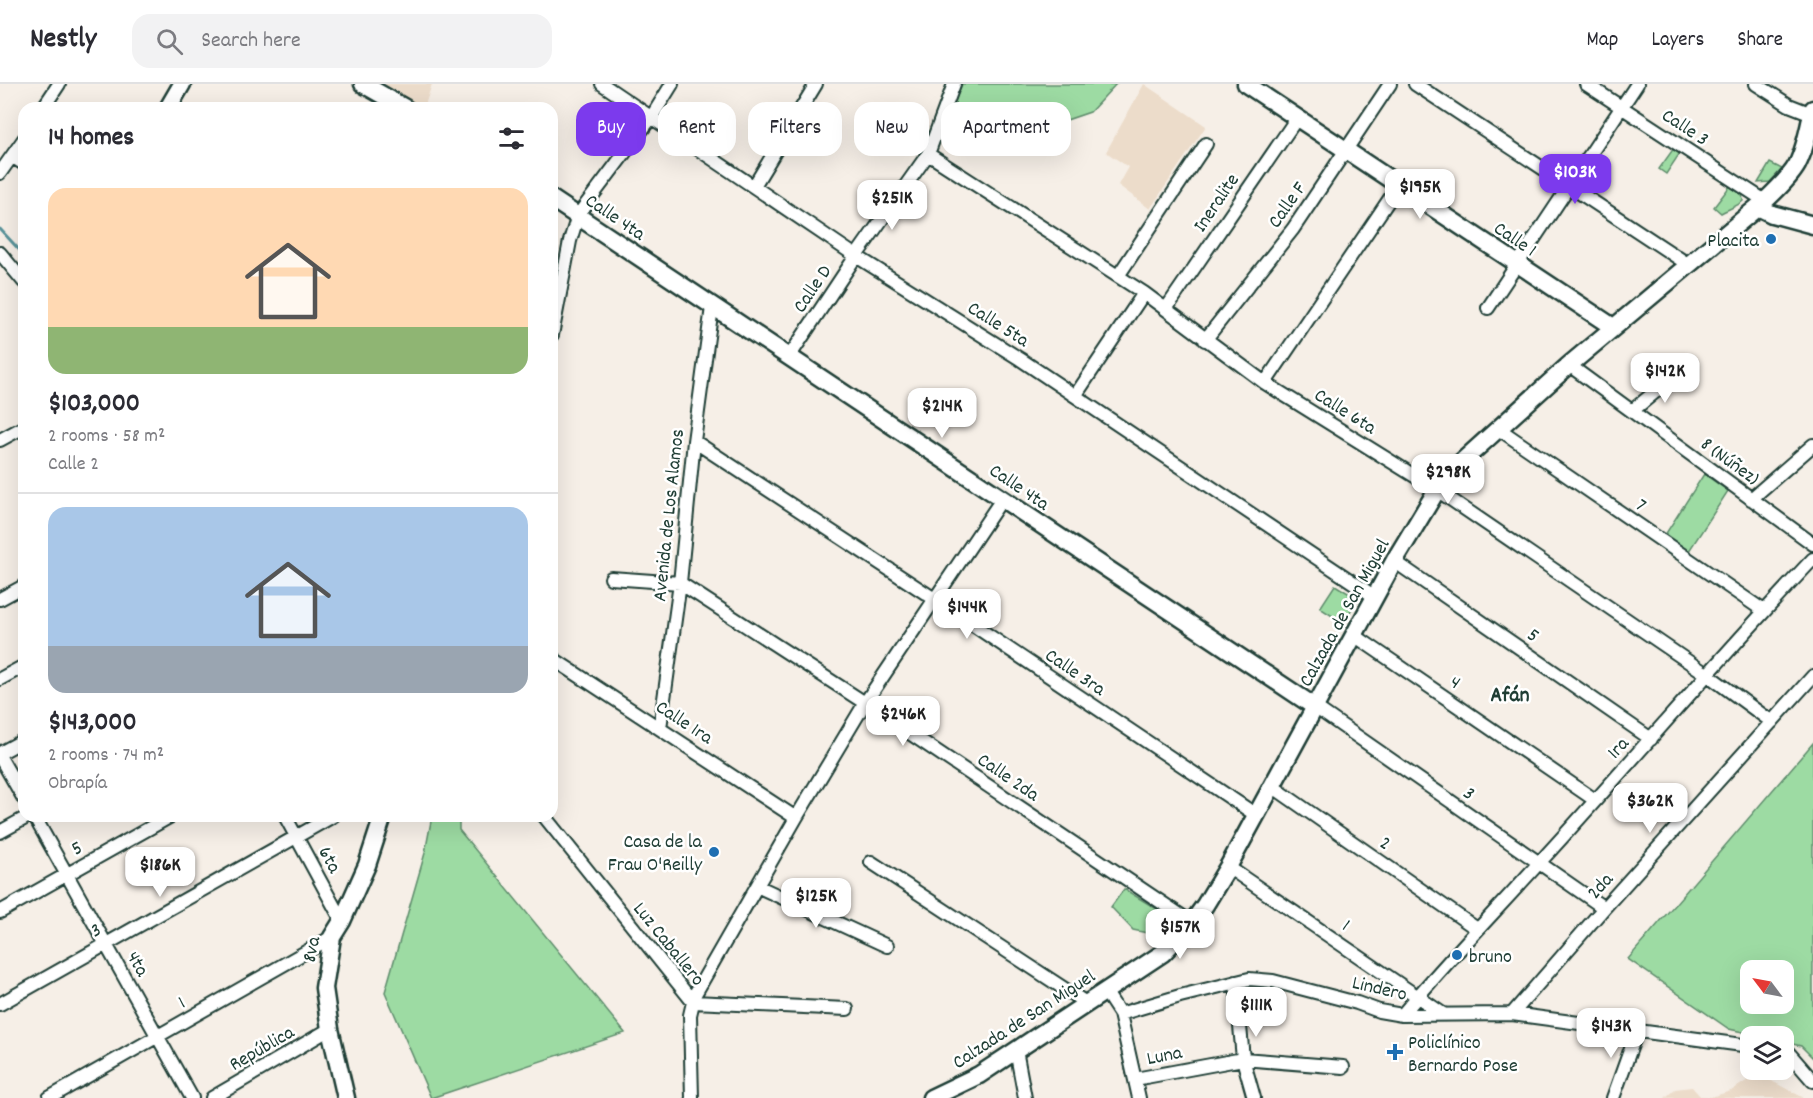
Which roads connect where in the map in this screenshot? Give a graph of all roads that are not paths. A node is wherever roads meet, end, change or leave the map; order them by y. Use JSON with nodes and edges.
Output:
{"nodes":[{"id":1,"x":59,"y":84,"type":"edge"},
{"id":2,"x":182,"y":84,"type":"edge"},
{"id":3,"x":363,"y":84,"type":"edge"},
{"id":4,"x":602,"y":84,"type":"edge"},
{"id":5,"x":672,"y":84,"type":"edge"},
{"id":6,"x":816,"y":84,"type":"edge"},
{"id":7,"x":954,"y":84,"type":"edge"},
{"id":8,"x":1246,"y":84,"type":"edge"},
{"id":9,"x":1390,"y":84,"type":"edge"},
{"id":10,"x":1415,"y":84,"type":"edge"},
{"id":11,"x":1586,"y":84,"type":"edge"},
{"id":12,"x":1637,"y":84,"type":"edge"},
{"id":13,"x":1756,"y":84,"type":"edge"},
{"id":14,"x":48,"y":102,"type":"edge"},
{"id":15,"x":172,"y":102,"type":"edge"},
{"id":16,"x":394,"y":102,"type":"edge"},
{"id":17,"x":1622,"y":107,"type":"junction"},
{"id":18,"x":1812,"y":111,"type":"edge"},
{"id":19,"x":651,"y":118,"type":"junction"},
{"id":20,"x":1297,"y":118,"type":"junction"},
{"id":21,"x":1206,"y":144,"type":"dead end"},
{"id":22,"x":929,"y":151,"type":"edge"},
{"id":23,"x":1346,"y":151,"type":"junction"},
{"id":24,"x":929,"y":155,"type":"edge"},
{"id":25,"x":927,"y":156,"type":"edge"},
{"id":26,"x":18,"y":161,"type":"edge"},
{"id":27,"x":0,"y":173,"type":"edge"},
{"id":28,"x":1398,"y":185,"type":"junction"},
{"id":29,"x":1570,"y":185,"type":"junction"},
{"id":30,"x":754,"y":186,"type":"junction"},
{"id":31,"x":558,"y":203,"type":"edge"},
{"id":32,"x":1761,"y":204,"type":"junction"},
{"id":33,"x":578,"y":215,"type":"junction"},
{"id":34,"x":1813,"y":225,"type":"edge"},
{"id":35,"x":0,"y":253,"type":"edge"},
{"id":36,"x":856,"y":256,"type":"junction"},
{"id":37,"x":1518,"y":264,"type":"junction"},
{"id":38,"x":1689,"y":265,"type":"junction"},
{"id":39,"x":18,"y":275,"type":"edge"},
{"id":40,"x":1118,"y":276,"type":"junction"},
{"id":41,"x":1144,"y":293,"type":"junction"},
{"id":42,"x":558,"y":304,"type":"edge"},
{"id":43,"x":712,"y":307,"type":"junction"},
{"id":44,"x":1488,"y":308,"type":"dead end"},
{"id":45,"x":1166,"y":309,"type":"junction"},
{"id":46,"x":1613,"y":327,"type":"junction"},
{"id":47,"x":1205,"y":339,"type":"junction"},
{"id":48,"x":789,"y":357,"type":"junction"},
{"id":49,"x":1569,"y":365,"type":"junction"},
{"id":50,"x":1678,"y":373,"type":"dead end"},
{"id":51,"x":1265,"y":383,"type":"junction"},
{"id":52,"x":1075,"y":396,"type":"junction"},
{"id":53,"x":1632,"y":411,"type":"junction"},
{"id":54,"x":1499,"y":429,"type":"junction"},
{"id":55,"x":18,"y":430,"type":"edge"},
{"id":56,"x":0,"y":440,"type":"edge"},
{"id":57,"x":694,"y":441,"type":"junction"},
{"id":58,"x":1813,"y":445,"type":"edge"},
{"id":59,"x":1437,"y":490,"type":"junction"},
{"id":60,"x":1002,"y":499,"type":"junction"},
{"id":61,"x":1751,"y":499,"type":"junction"},
{"id":62,"x":1813,"y":544,"type":"edge"},
{"id":63,"x":1813,"y":559,"type":"edge"},
{"id":64,"x":1394,"y":561,"type":"junction"},
{"id":65,"x":610,"y":578,"type":"dead end"},
{"id":66,"x":680,"y":583,"type":"junction"},
{"id":67,"x":18,"y":589,"type":"edge"},
{"id":68,"x":1375,"y":597,"type":"junction"},
{"id":69,"x":0,"y":599,"type":"edge"},
{"id":70,"x":936,"y":600,"type":"junction"},
{"id":71,"x":1764,"y":611,"type":"junction"},
{"id":72,"x":1354,"y":635,"type":"junction"},
{"id":73,"x":558,"y":662,"type":"edge"},
{"id":74,"x":18,"y":669,"type":"edge"},
{"id":75,"x":1708,"y":675,"type":"junction"},
{"id":76,"x":1813,"y":676,"type":"edge"},
{"id":77,"x":0,"y":679,"type":"edge"},
{"id":78,"x":866,"y":703,"type":"junction"},
{"id":79,"x":1315,"y":707,"type":"junction"},
{"id":80,"x":1772,"y":722,"type":"junction"},
{"id":81,"x":660,"y":728,"type":"junction"},
{"id":82,"x":1651,"y":739,"type":"junction"},
{"id":83,"x":18,"y":744,"type":"edge"},
{"id":84,"x":0,"y":755,"type":"edge"},
{"id":85,"x":1272,"y":786,"type":"junction"},
{"id":86,"x":18,"y":788,"type":"edge"},
{"id":87,"x":1595,"y":800,"type":"junction"},
{"id":88,"x":1256,"y":815,"type":"junction"},
{"id":89,"x":796,"y":818,"type":"junction"},
{"id":90,"x":19,"y":822,"type":"edge"},
{"id":91,"x":34,"y":822,"type":"edge"},
{"id":92,"x":160,"y":822,"type":"edge"},
{"id":93,"x":288,"y":822,"type":"edge"},
{"id":94,"x":323,"y":822,"type":"edge"},
{"id":95,"x":381,"y":822,"type":"edge"},
{"id":96,"x":549,"y":822,"type":"edge"},
{"id":97,"x":0,"y":832,"type":"edge"},
{"id":98,"x":297,"y":837,"type":"junction"},
{"id":99,"x":871,"y":862,"type":"dead end"},
{"id":100,"x":1539,"y":863,"type":"junction"},
{"id":101,"x":1228,"y":867,"type":"junction"},
{"id":102,"x":66,"y":876,"type":"junction"},
{"id":103,"x":757,"y":886,"type":"junction"},
{"id":104,"x":1604,"y":908,"type":"junction"},
{"id":105,"x":0,"y":912,"type":"edge"},
{"id":106,"x":342,"y":921,"type":"junction"},
{"id":107,"x":1192,"y":923,"type":"junction"},
{"id":108,"x":1477,"y":929,"type":"junction"},
{"id":109,"x":332,"y":937,"type":"junction"},
{"id":110,"x":106,"y":945,"type":"junction"},
{"id":111,"x":887,"y":946,"type":"dead end"},
{"id":112,"x":1236,"y":981,"type":"junction"},
{"id":113,"x":1105,"y":991,"type":"junction"},
{"id":114,"x":1418,"y":996,"type":"junction"},
{"id":115,"x":693,"y":1002,"type":"junction"},
{"id":116,"x":1086,"y":1003,"type":"junction"},
{"id":117,"x":0,"y":1004,"type":"edge"},
{"id":118,"x":847,"y":1009,"type":"dead end"},
{"id":119,"x":1120,"y":1014,"type":"junction"},
{"id":120,"x":1443,"y":1014,"type":"junction"},
{"id":121,"x":1512,"y":1014,"type":"junction"},
{"id":122,"x":1402,"y":1015,"type":"junction"},
{"id":123,"x":330,"y":1029,"type":"junction"},
{"id":124,"x":1637,"y":1031,"type":"junction"},
{"id":125,"x":158,"y":1037,"type":"junction"},
{"id":126,"x":1740,"y":1045,"type":"edge"},
{"id":127,"x":1016,"y":1050,"type":"junction"},
{"id":128,"x":1243,"y":1059,"type":"junction"},
{"id":129,"x":1794,"y":1059,"type":"edge"},
{"id":130,"x":1343,"y":1067,"type":"dead end"},
{"id":131,"x":1135,"y":1079,"type":"junction"},
{"id":132,"x":1813,"y":1081,"type":"edge"},
{"id":133,"x":49,"y":1098,"type":"edge"},
{"id":134,"x":192,"y":1098,"type":"edge"},
{"id":135,"x":213,"y":1098,"type":"edge"},
{"id":136,"x":346,"y":1098,"type":"edge"},
{"id":137,"x":692,"y":1098,"type":"edge"},
{"id":138,"x":931,"y":1098,"type":"edge"},
{"id":139,"x":1025,"y":1098,"type":"edge"},
{"id":140,"x":1139,"y":1098,"type":"edge"},
{"id":141,"x":1254,"y":1098,"type":"edge"},
{"id":142,"x":1613,"y":1098,"type":"edge"}],
"edges":[{"from":1,"to":14,"type":"street"},
{"from":2,"to":15,"type":"main road"},
{"from":3,"to":16,"type":"main road"},
{"from":4,"to":19,"type":"street","name":"Calle 5ta"},
{"from":5,"to":19,"type":"street"},
{"from":6,"to":30,"type":"street"},
{"from":7,"to":22,"type":"street","name":"Calle D"},
{"from":8,"to":20,"type":"main road","name":"Calle 1"},
{"from":9,"to":23,"type":"street","name":"Calle F"},
{"from":10,"to":29,"type":"street"},
{"from":11,"to":17,"type":"street","name":"Calle 3"},
{"from":12,"to":17,"type":"street"},
{"from":13,"to":18,"type":"street"},
{"from":17,"to":29,"type":"street"},
{"from":17,"to":32,"type":"street","name":"Calle 3"},
{"from":18,"to":32,"type":"main road","name":"Calzada de San Miguel"},
{"from":19,"to":30,"type":"street","name":"Calle 5ta"},
{"from":19,"to":33,"type":"street"},
{"from":20,"to":23,"type":"main road","name":"Calle 1"},
{"from":20,"to":45,"type":"street","name":"Ineralite"},
{"from":21,"to":40,"type":"street"},
{"from":23,"to":28,"type":"main road","name":"Calle 1"},
{"from":23,"to":47,"type":"street","name":"Calle F"},
{"from":24,"to":40,"type":"street","name":"Calle 6ta"},
{"from":25,"to":36,"type":"street","name":"Calle D"},
{"from":26,"to":27,"type":"street"},
{"from":28,"to":37,"type":"main road","name":"Calle 1"},
{"from":28,"to":51,"type":"street"},
{"from":29,"to":37,"type":"street"},
{"from":29,"to":38,"type":"street"},
{"from":30,"to":36,"type":"street","name":"Calle 5ta"},
{"from":31,"to":33,"type":"main road","name":"Calle 4ta"},
{"from":32,"to":34,"type":"main road"},
{"from":32,"to":38,"type":"main road","name":"Calzada de San Miguel"},
{"from":33,"to":42,"type":"street"},
{"from":33,"to":43,"type":"main road","name":"Calle 4ta"},
{"from":35,"to":39,"type":"street"},
{"from":36,"to":48,"type":"street","name":"Calle D"},
{"from":36,"to":52,"type":"street","name":"Calle 5ta"},
{"from":37,"to":44,"type":"street"},
{"from":37,"to":46,"type":"main road","name":"Calle 1"},
{"from":38,"to":46,"type":"main road","name":"Calzada de San Miguel"},
{"from":40,"to":41,"type":"street","name":"Calle 6ta"},
{"from":41,"to":45,"type":"street","name":"Calle 6ta"},
{"from":41,"to":52,"type":"street"},
{"from":43,"to":48,"type":"main road","name":"Calle 4ta"},
{"from":43,"to":57,"type":"street","name":"Avenida de Los Alamos"},
{"from":45,"to":47,"type":"street","name":"Calle 6ta"},
{"from":46,"to":49,"type":"main road","name":"Calzada de San Miguel"},
{"from":47,"to":51,"type":"street","name":"Calle 6ta"},
{"from":48,"to":60,"type":"main road","name":"Calle 4ta"},
{"from":49,"to":53,"type":"street","name":"8 (Núñez)"},
{"from":49,"to":54,"type":"main road","name":"Calzada de San Miguel"},
{"from":50,"to":53,"type":"street"},
{"from":51,"to":59,"type":"street","name":"Calle 6ta"},
{"from":52,"to":68,"type":"street","name":"Calle 5ta"},
{"from":53,"to":61,"type":"street","name":"8 (Núñez)"},
{"from":54,"to":59,"type":"main road","name":"Calzada de San Miguel"},
{"from":54,"to":71,"type":"street","name":"7"},
{"from":55,"to":56,"type":"street"},
{"from":57,"to":66,"type":"street","name":"Avenida de Los Alamos"},
{"from":57,"to":70,"type":"street","name":"Calle 3ra"},
{"from":58,"to":61,"type":"street"},
{"from":59,"to":64,"type":"main road","name":"Calzada de San Miguel"},
{"from":59,"to":75,"type":"street","name":"Calle 6ta"},
{"from":60,"to":70,"type":"street"},
{"from":60,"to":79,"type":"main road","name":"Calle 4ta"},
{"from":61,"to":62,"type":"street","name":"8 (Núñez)"},
{"from":63,"to":71,"type":"street","name":"1ra"},
{"from":64,"to":68,"type":"main road","name":"Calzada de San Miguel"},
{"from":64,"to":82,"type":"street","name":"5"},
{"from":65,"to":66,"type":"street","name":"Calle 2da"},
{"from":66,"to":78,"type":"street","name":"Calle 2da"},
{"from":66,"to":81,"type":"street","name":"Avenida de Los Alamos"},
{"from":67,"to":69,"type":"street"},
{"from":68,"to":72,"type":"main road","name":"Calzada de San Miguel"},
{"from":70,"to":78,"type":"street"},
{"from":70,"to":88,"type":"street","name":"Calle 3ra"},
{"from":71,"to":75,"type":"street","name":"1ra"},
{"from":72,"to":79,"type":"main road","name":"Calzada de San Miguel"},
{"from":72,"to":87,"type":"street","name":"4"},
{"from":73,"to":81,"type":"street","name":"Calle 1ra"},
{"from":74,"to":77,"type":"street"},
{"from":75,"to":80,"type":"street","name":"Calle 6ta"},
{"from":75,"to":82,"type":"street","name":"1ra"},
{"from":76,"to":80,"type":"street","name":"2da"},
{"from":78,"to":89,"type":"street"},
{"from":78,"to":107,"type":"street","name":"Calle 2da"},
{"from":79,"to":85,"type":"main road","name":"Calzada de San Miguel"},
{"from":79,"to":100,"type":"street","name":"3"},
{"from":80,"to":104,"type":"street","name":"2da"},
{"from":81,"to":89,"type":"street","name":"Calle 1ra"},
{"from":82,"to":87,"type":"street","name":"1ra"},
{"from":83,"to":84,"type":"street"},
{"from":84,"to":86,"type":"street"},
{"from":85,"to":88,"type":"main road","name":"Calzada de San Miguel"},
{"from":85,"to":108,"type":"street","name":"2"},
{"from":87,"to":100,"type":"street","name":"1ra"},
{"from":88,"to":101,"type":"main road","name":"Calzada de San Miguel"},
{"from":89,"to":103,"type":"street"},
{"from":90,"to":97,"type":"street"},
{"from":91,"to":102,"type":"street","name":"4ta"},
{"from":92,"to":102,"type":"street","name":"5"},
{"from":93,"to":98,"type":"street","name":"6ta"},
{"from":94,"to":98,"type":"street","name":"3"},
{"from":95,"to":106,"type":"main road","name":"8va"},
{"from":96,"to":115,"type":"street","name":"Luz Caballero"},
{"from":98,"to":106,"type":"street","name":"6ta"},
{"from":98,"to":110,"type":"street","name":"3"},
{"from":99,"to":116,"type":"street"},
{"from":100,"to":104,"type":"street","name":"3"},
{"from":100,"to":108,"type":"street","name":"1ra"},
{"from":101,"to":107,"type":"main road","name":"Calzada de San Miguel"},
{"from":101,"to":114,"type":"street","name":"1"},
{"from":102,"to":105,"type":"street","name":"5"},
{"from":102,"to":110,"type":"street","name":"4ta"},
{"from":103,"to":111,"type":"street"},
{"from":103,"to":115,"type":"street"},
{"from":104,"to":121,"type":"street","name":"2da"},
{"from":106,"to":109,"type":"main road","name":"8va"},
{"from":107,"to":113,"type":"main road","name":"Calzada de San Miguel"},
{"from":108,"to":114,"type":"street","name":"1ra"},
{"from":109,"to":123,"type":"main road","name":"8va"},
{"from":109,"to":125,"type":"street","name":"1"},
{"from":110,"to":117,"type":"street","name":"3"},
{"from":110,"to":125,"type":"street","name":"4ta"},
{"from":112,"to":119,"type":"street","name":"Lindero"},
{"from":112,"to":122,"type":"street","name":"Lindero"},
{"from":112,"to":128,"type":"street"},
{"from":113,"to":116,"type":"main road","name":"Calzada de San Miguel"},
{"from":113,"to":119,"type":"street"},
{"from":114,"to":120,"type":"street","name":"1"},
{"from":114,"to":122,"type":"street","name":"1ra"},
{"from":115,"to":118,"type":"street","name":"Luz Caballero"},
{"from":115,"to":137,"type":"street"},
{"from":116,"to":127,"type":"main road","name":"Calzada de San Miguel"},
{"from":119,"to":131,"type":"street"},
{"from":120,"to":121,"type":"street","name":"Lindero"},
{"from":120,"to":122,"type":"street","name":"Lindero"},
{"from":121,"to":124,"type":"street","name":"Lindero"},
{"from":123,"to":135,"type":"street","name":"República"},
{"from":123,"to":136,"type":"main road","name":"8va"},
{"from":124,"to":126,"type":"street","name":"Lindero"},
{"from":124,"to":142,"type":"street"},
{"from":125,"to":133,"type":"street","name":"1"},
{"from":125,"to":134,"type":"street","name":"4ta"},
{"from":127,"to":138,"type":"main road","name":"Calzada de San Miguel"},
{"from":127,"to":139,"type":"street"},
{"from":128,"to":130,"type":"street","name":"Luna"},
{"from":128,"to":131,"type":"street","name":"Luna"},
{"from":128,"to":141,"type":"street"},
{"from":129,"to":132,"type":"street"},
{"from":131,"to":140,"type":"street"}]}
